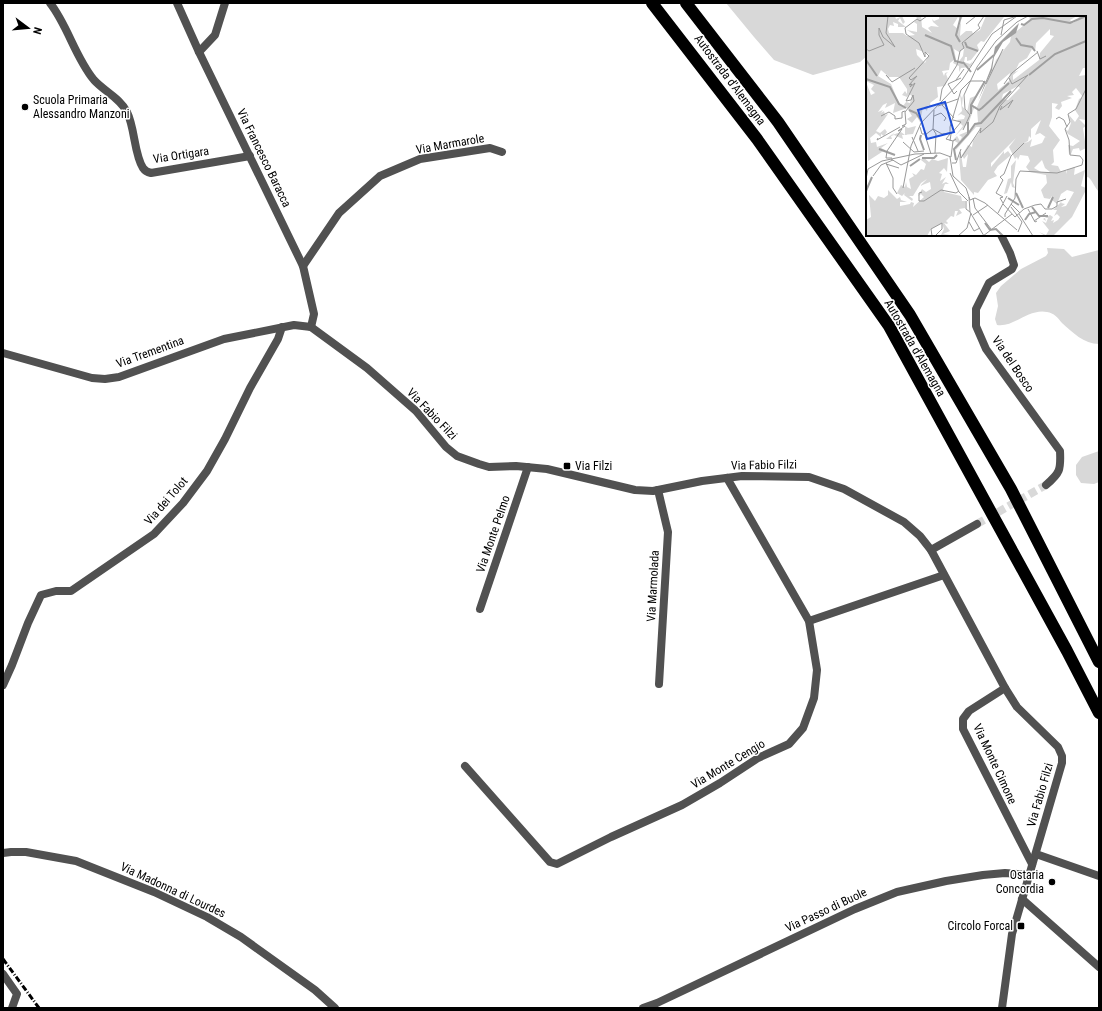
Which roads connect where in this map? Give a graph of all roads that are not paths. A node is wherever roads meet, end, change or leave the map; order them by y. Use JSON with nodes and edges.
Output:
{"nodes":[{"id":1,"x":50,"y":3,"type":"edge"},
{"id":2,"x":177,"y":3,"type":"edge"},
{"id":3,"x":225,"y":3,"type":"edge"},
{"id":4,"x":652,"y":3,"type":"edge"},
{"id":5,"x":686,"y":3,"type":"edge"},
{"id":6,"x":199,"y":52,"type":"junction"},
{"id":7,"x":502,"y":152,"type":"dead end"},
{"id":8,"x":250,"y":156,"type":"junction"},
{"id":9,"x":1002,"y":236,"type":"edge"},
{"id":10,"x":303,"y":266,"type":"junction"},
{"id":11,"x":282,"y":327,"type":"junction"},
{"id":12,"x":311,"y":327,"type":"junction"},
{"id":13,"x":3,"y":353,"type":"edge"},
{"id":14,"x":528,"y":468,"type":"junction"},
{"id":15,"x":726,"y":478,"type":"junction"},
{"id":16,"x":1046,"y":485,"type":"tunnel mouth"},
{"id":17,"x":658,"y":490,"type":"junction"},
{"id":18,"x":977,"y":524,"type":"tunnel mouth"},
{"id":19,"x":931,"y":550,"type":"junction"},
{"id":20,"x":944,"y":575,"type":"junction"},
{"id":21,"x":480,"y":609,"type":"dead end"},
{"id":22,"x":809,"y":621,"type":"junction"},
{"id":23,"x":1099,"y":662,"type":"edge"},
{"id":24,"x":3,"y":684,"type":"edge"},
{"id":25,"x":659,"y":684,"type":"dead end"},
{"id":26,"x":1005,"y":688,"type":"junction"},
{"id":27,"x":1099,"y":713,"type":"edge"},
{"id":28,"x":465,"y":766,"type":"dead end"},
{"id":29,"x":3,"y":853,"type":"edge"},
{"id":30,"x":1036,"y":854,"type":"junction"},
{"id":31,"x":1032,"y":864,"type":"junction"},
{"id":32,"x":1029,"y":875,"type":"junction"},
{"id":33,"x":1099,"y":876,"type":"edge"},
{"id":34,"x":1022,"y":899,"type":"junction"},
{"id":35,"x":1099,"y":967,"type":"edge"},
{"id":36,"x":3,"y":974,"type":"edge"},
{"id":37,"x":12,"y":1008,"type":"edge"},
{"id":38,"x":335,"y":1008,"type":"edge"},
{"id":39,"x":643,"y":1008,"type":"edge"},
{"id":40,"x":1002,"y":1008,"type":"edge"}],
"edges":[{"from":1,"to":8,"type":"street","name":"Via Ortigara"},
{"from":2,"to":6,"type":"street","name":"Via Francesco Baracca"},
{"from":3,"to":6,"type":"street"},
{"from":4,"to":27,"type":"highway","name":"Autostrada d'Alemagna"},
{"from":5,"to":23,"type":"highway","name":"Autostrada d'Alemagna"},
{"from":6,"to":8,"type":"street","name":"Via Francesco Baracca"},
{"from":7,"to":10,"type":"street","name":"Via Marmarole"},
{"from":8,"to":10,"type":"street","name":"Via Francesco Baracca"},
{"from":9,"to":16,"type":"street","name":"Via del Bosco"},
{"from":10,"to":12,"type":"street","name":"Via Francesco Baracca"},
{"from":11,"to":12,"type":"street"},
{"from":11,"to":13,"type":"street","name":"Via Trementina"},
{"from":11,"to":24,"type":"street","name":"Via dei Tolot"},
{"from":12,"to":14,"type":"street","name":"Via Fabio Filzi"},
{"from":14,"to":17,"type":"street","name":"Via Fabio Filzi"},
{"from":14,"to":21,"type":"street","name":"Via Monte Pelmo"},
{"from":15,"to":17,"type":"street","name":"Via Fabio Filzi"},
{"from":15,"to":19,"type":"street","name":"Via Fabio Filzi"},
{"from":15,"to":22,"type":"street","name":"Via Monte Cengio"},
{"from":17,"to":25,"type":"street","name":"Via Marmolada"},
{"from":18,"to":19,"type":"street"},
{"from":19,"to":20,"type":"street","name":"Via Fabio Filzi"},
{"from":20,"to":22,"type":"street"},
{"from":20,"to":26,"type":"street","name":"Via Fabio Filzi"},
{"from":22,"to":28,"type":"street","name":"Via Monte Cengio"},
{"from":26,"to":30,"type":"street","name":"Via Fabio Filzi"},
{"from":26,"to":31,"type":"street","name":"Via Monte Cimone"},
{"from":29,"to":38,"type":"street","name":"Via Madonna di Lourdes"},
{"from":30,"to":31,"type":"street","name":"Via Fabio Filzi"},
{"from":30,"to":33,"type":"street"},
{"from":31,"to":32,"type":"street","name":"Via Fabio Filzi"},
{"from":32,"to":34,"type":"street","name":"Via Fabio Filzi"},
{"from":32,"to":39,"type":"street","name":"Via Passo di Buole"},
{"from":34,"to":35,"type":"street"},
{"from":34,"to":40,"type":"street","name":"Via Fabio Filzi"},
{"from":36,"to":37,"type":"street"}]}
